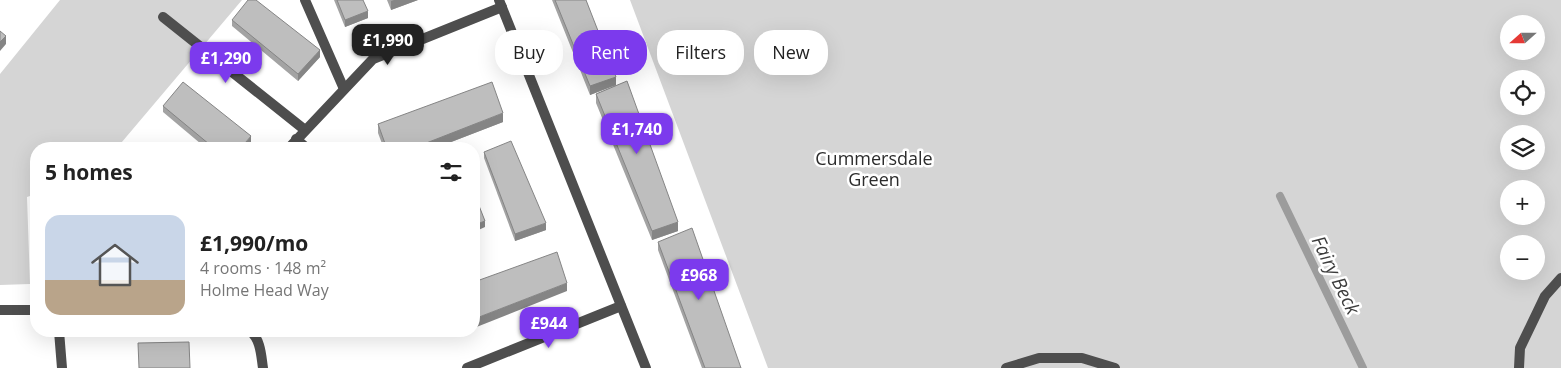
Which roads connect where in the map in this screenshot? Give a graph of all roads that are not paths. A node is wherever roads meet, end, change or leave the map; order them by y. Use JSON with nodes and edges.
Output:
{"nodes":[{"id":1,"x":305,"y":0,"type":"edge"},
{"id":2,"x":501,"y":4,"type":"edge"},
{"id":3,"x":162,"y":17,"type":"dead end"},
{"id":4,"x":344,"y":89,"type":"junction"},
{"id":5,"x":305,"y":130,"type":"junction"},
{"id":6,"x":296,"y":139,"type":"junction"},
{"id":7,"x":294,"y":142,"type":"edge"},
{"id":8,"x":300,"y":142,"type":"edge"},
{"id":9,"x":1561,"y":278,"type":"edge"},
{"id":10,"x":621,"y":306,"type":"junction"},
{"id":11,"x":0,"y":310,"type":"edge"},
{"id":12,"x":30,"y":310,"type":"edge"},
{"id":13,"x":59,"y":337,"type":"edge"},
{"id":14,"x":256,"y":337,"type":"edge"},
{"id":15,"x":62,"y":368,"type":"edge"},
{"id":16,"x":263,"y":368,"type":"edge"},
{"id":17,"x":467,"y":368,"type":"edge"},
{"id":18,"x":646,"y":368,"type":"edge"},
{"id":19,"x":1006,"y":368,"type":"edge"},
{"id":20,"x":1115,"y":368,"type":"edge"},
{"id":21,"x":1519,"y":368,"type":"edge"}],
"edges":[{"from":1,"to":4,"type":"street"},
{"from":2,"to":4,"type":"street"},
{"from":2,"to":10,"type":"street"},
{"from":3,"to":5,"type":"street"},
{"from":4,"to":5,"type":"street"},
{"from":5,"to":6,"type":"street"},
{"from":6,"to":7,"type":"street"},
{"from":6,"to":8,"type":"street"},
{"from":9,"to":21,"type":"street"},
{"from":10,"to":17,"type":"street"},
{"from":10,"to":18,"type":"street"},
{"from":11,"to":12,"type":"street"},
{"from":13,"to":15,"type":"street"},
{"from":14,"to":16,"type":"street"},
{"from":19,"to":20,"type":"street"}]}
